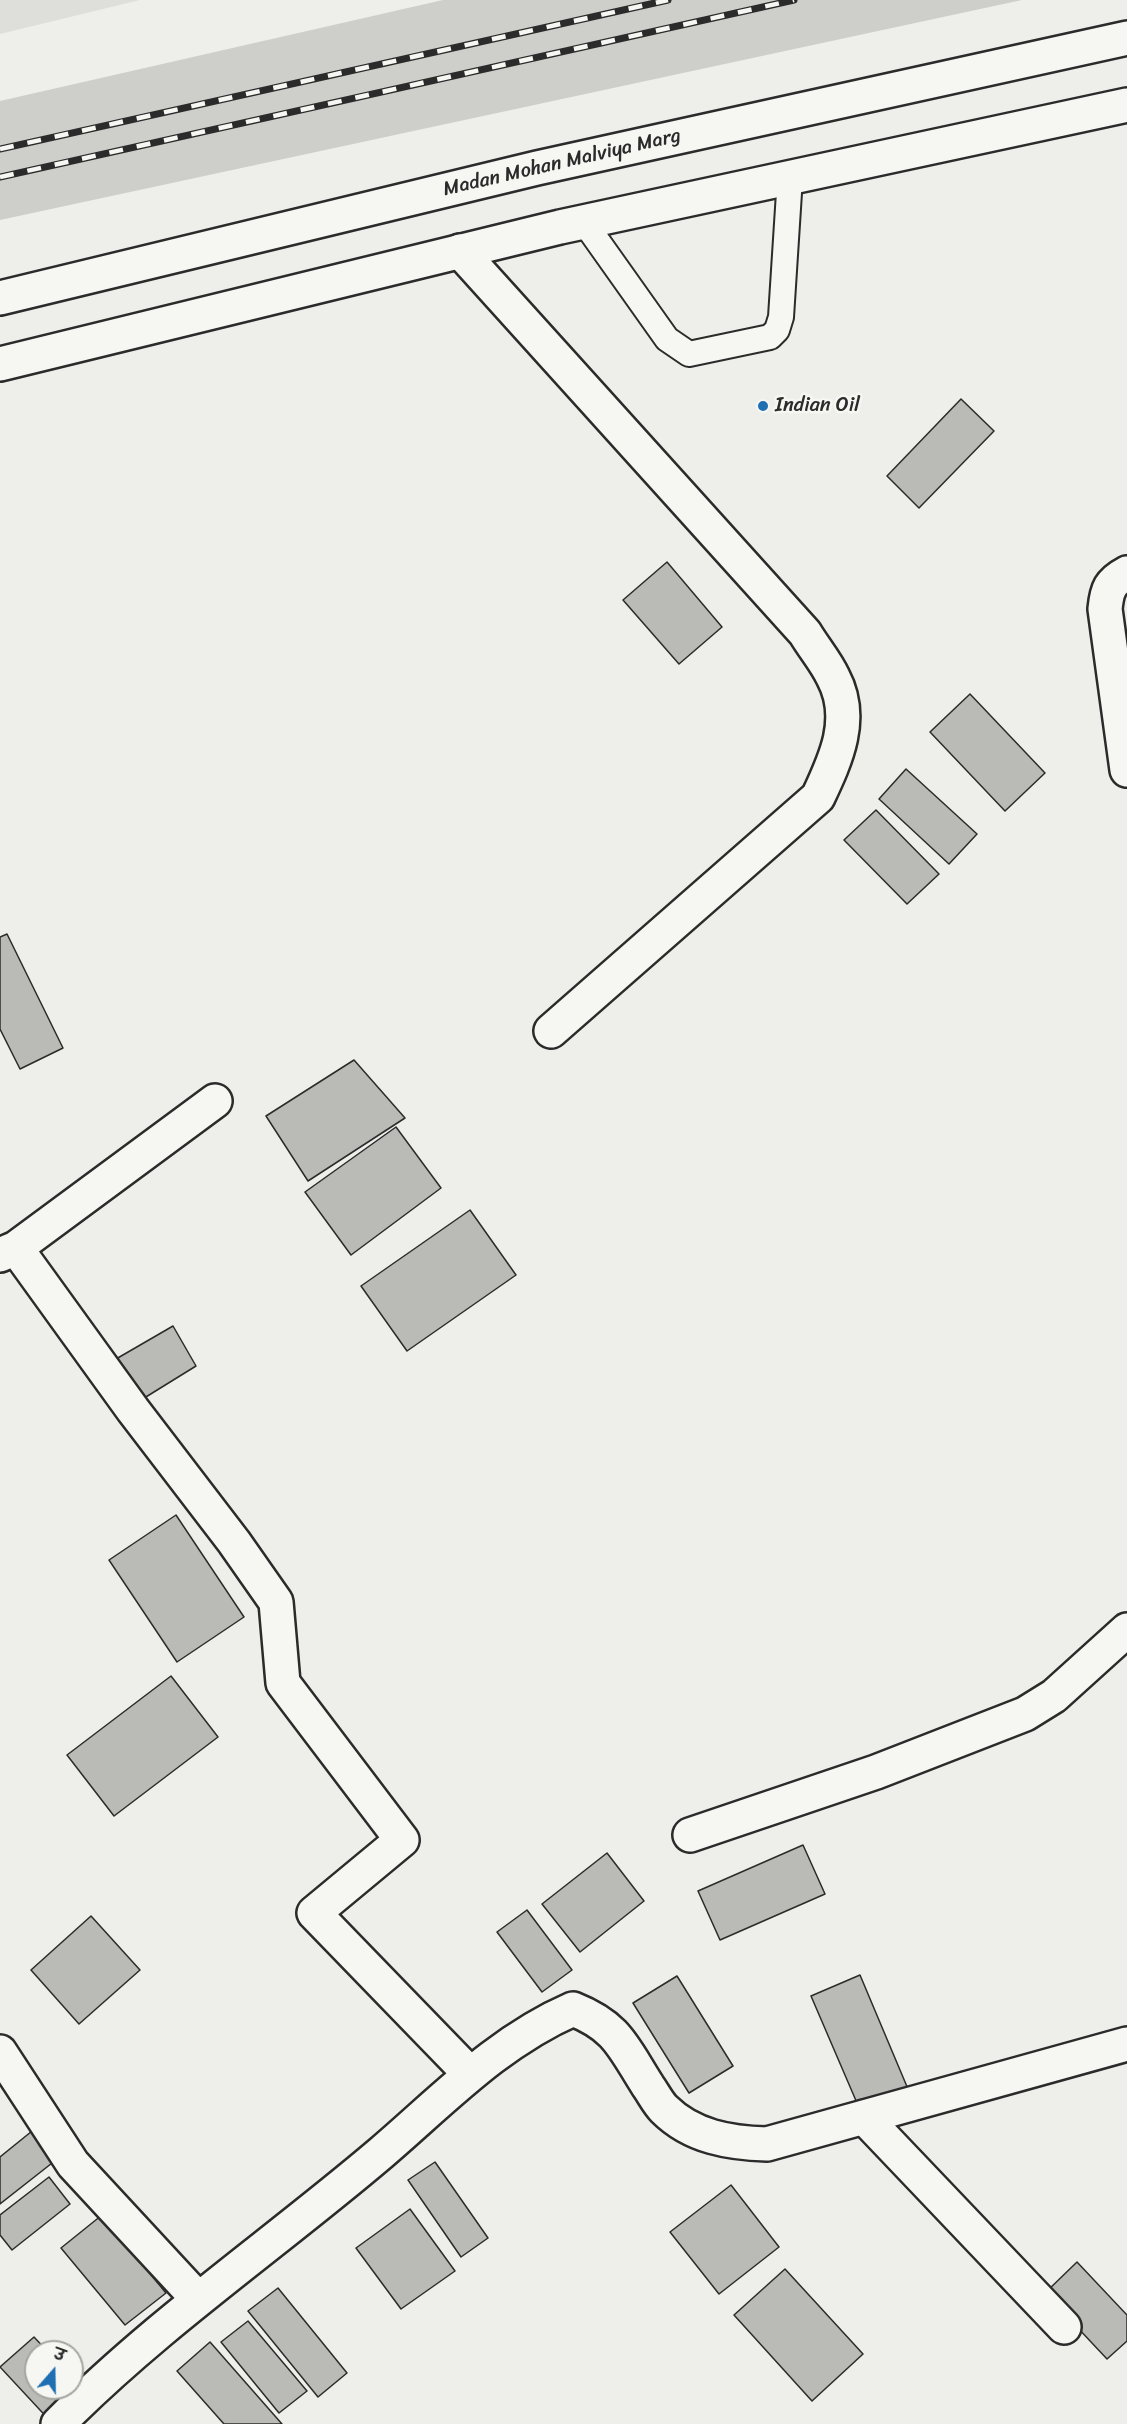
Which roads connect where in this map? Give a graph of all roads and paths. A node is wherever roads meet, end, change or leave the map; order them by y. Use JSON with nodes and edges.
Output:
{"nodes":[{"id":1,"x":1127,"y":38,"type":"edge"},
{"id":2,"x":1127,"y":105,"type":"edge"},
{"id":3,"x":790,"y":177,"type":"junction"},
{"id":4,"x":584,"y":222,"type":"junction"},
{"id":5,"x":460,"y":251,"type":"junction"},
{"id":6,"x":0,"y":298,"type":"edge"},
{"id":7,"x":0,"y":364,"type":"edge"},
{"id":8,"x":1127,"y":573,"type":"edge"},
{"id":9,"x":1127,"y":770,"type":"edge"},
{"id":10,"x":551,"y":1031,"type":"dead end"},
{"id":11,"x":215,"y":1101,"type":"dead end"},
{"id":12,"x":8,"y":1252,"type":"edge"},
{"id":13,"x":1127,"y":1630,"type":"edge"},
{"id":14,"x":690,"y":1835,"type":"dead end"},
{"id":15,"x":1127,"y":2044,"type":"edge"},
{"id":16,"x":0,"y":2052,"type":"edge"},
{"id":17,"x":470,"y":2074,"type":"junction"},
{"id":18,"x":864,"y":2117,"type":"junction"},
{"id":19,"x":198,"y":2299,"type":"junction"},
{"id":20,"x":1064,"y":2327,"type":"dead end"},
{"id":21,"x":58,"y":2424,"type":"edge"}],
"edges":[{"from":1,"to":6,"type":"street","name":"Madan Mohan Malviya Marg"},
{"from":2,"to":3,"type":"street"},
{"from":3,"to":4,"type":"street"},
{"from":3,"to":4,"type":"lane"},
{"from":4,"to":5,"type":"street"},
{"from":5,"to":7,"type":"street"},
{"from":5,"to":10,"type":"street"},
{"from":8,"to":9,"type":"street"},
{"from":11,"to":12,"type":"street"},
{"from":12,"to":17,"type":"street"},
{"from":13,"to":14,"type":"street"},
{"from":15,"to":18,"type":"street"},
{"from":16,"to":19,"type":"street"},
{"from":17,"to":18,"type":"street"},
{"from":17,"to":19,"type":"street"},
{"from":18,"to":20,"type":"street"},
{"from":19,"to":21,"type":"street"}]}
